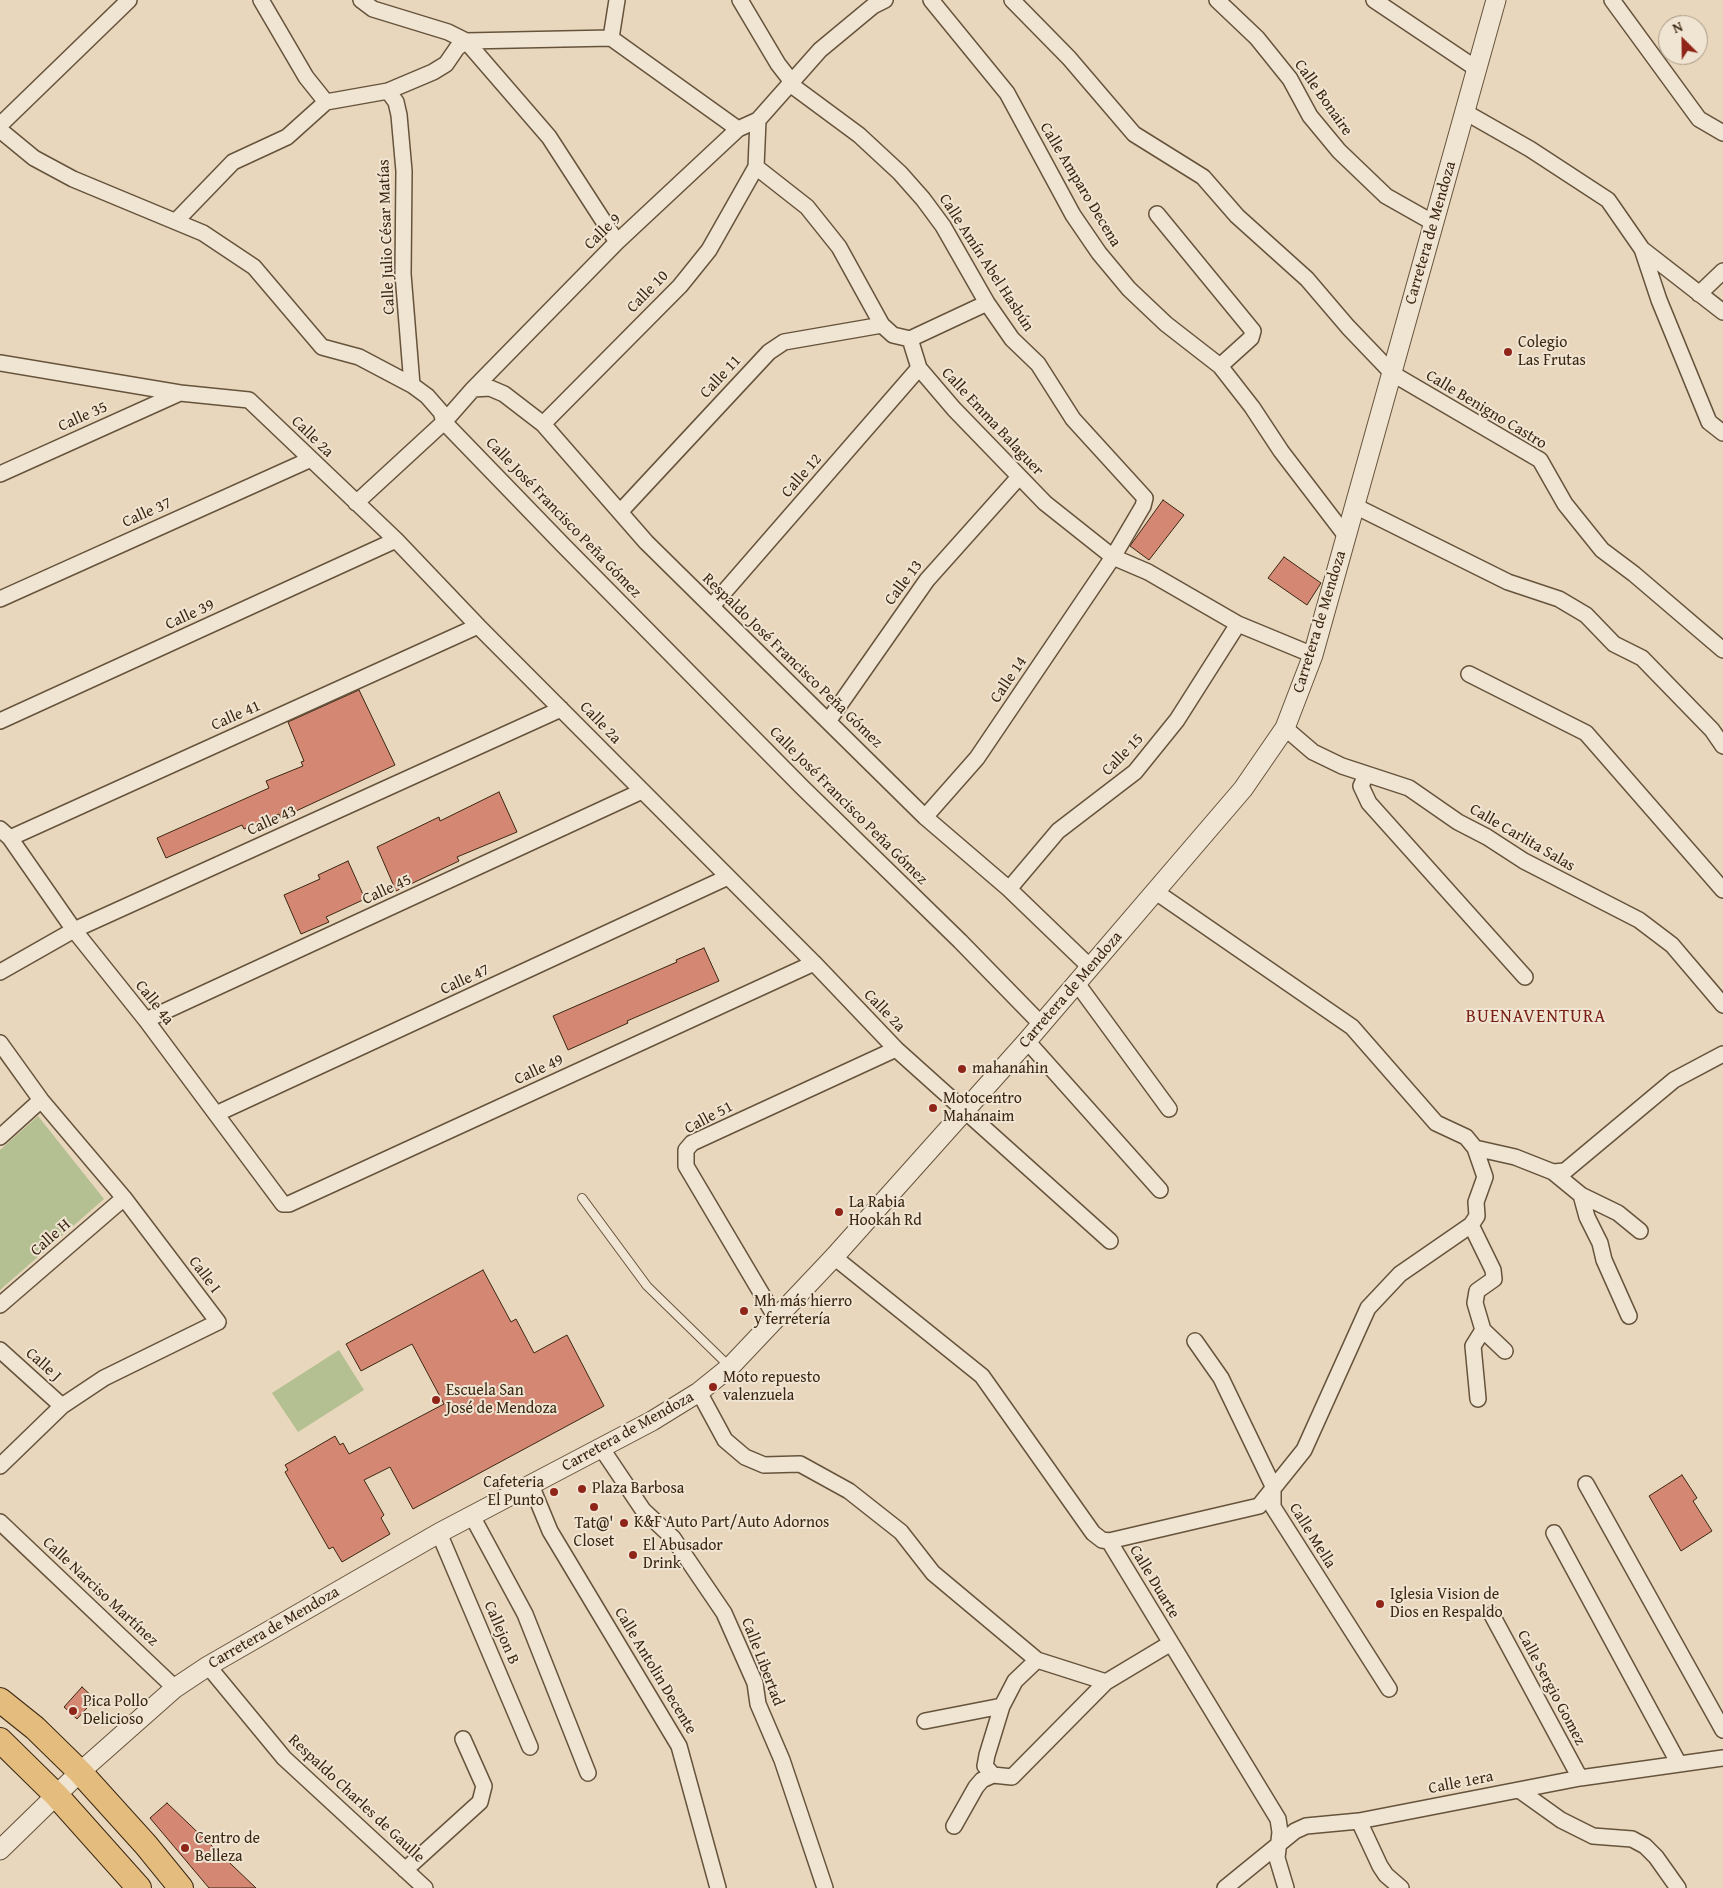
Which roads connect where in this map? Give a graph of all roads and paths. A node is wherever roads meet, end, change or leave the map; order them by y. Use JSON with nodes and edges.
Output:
{"nodes":[{"id":1,"x":129,"y":0,"type":"edge"},
{"id":2,"x":261,"y":0,"type":"edge"},
{"id":3,"x":361,"y":0,"type":"edge"},
{"id":4,"x":617,"y":0,"type":"edge"},
{"id":5,"x":740,"y":0,"type":"edge"},
{"id":6,"x":886,"y":0,"type":"edge"},
{"id":7,"x":931,"y":0,"type":"edge"},
{"id":8,"x":1012,"y":0,"type":"edge"},
{"id":9,"x":1218,"y":0,"type":"edge"},
{"id":10,"x":1374,"y":0,"type":"edge"},
{"id":11,"x":1496,"y":0,"type":"edge"},
{"id":12,"x":1612,"y":0,"type":"edge"},
{"id":13,"x":610,"y":38,"type":"junction"},
{"id":14,"x":466,"y":41,"type":"junction"},
{"id":15,"x":1478,"y":69,"type":"junction"},
{"id":16,"x":791,"y":83,"type":"junction"},
{"id":17,"x":388,"y":91,"type":"junction"},
{"id":18,"x":326,"y":102,"type":"junction"},
{"id":19,"x":1465,"y":112,"type":"junction"},
{"id":20,"x":758,"y":120,"type":"junction"},
{"id":21,"x":0,"y":125,"type":"edge"},
{"id":22,"x":738,"y":129,"type":"junction"},
{"id":23,"x":0,"y":130,"type":"edge"},
{"id":24,"x":1723,"y":133,"type":"edge"},
{"id":25,"x":756,"y":166,"type":"junction"},
{"id":26,"x":1157,"y":214,"type":"dead end"},
{"id":27,"x":176,"y":221,"type":"junction"},
{"id":28,"x":1432,"y":222,"type":"junction"},
{"id":29,"x":617,"y":242,"type":"junction"},
{"id":30,"x":1642,"y":249,"type":"junction"},
{"id":31,"x":1723,"y":271,"type":"edge"},
{"id":32,"x":1700,"y":294,"type":"junction"},
{"id":33,"x":987,"y":303,"type":"junction"},
{"id":34,"x":1723,"y":312,"type":"edge"},
{"id":35,"x":882,"y":324,"type":"junction"},
{"id":36,"x":910,"y":339,"type":"junction"},
{"id":37,"x":0,"y":363,"type":"edge"},
{"id":38,"x":1220,"y":366,"type":"junction"},
{"id":39,"x":919,"y":368,"type":"junction"},
{"id":40,"x":1393,"y":374,"type":"junction"},
{"id":41,"x":412,"y":385,"type":"junction"},
{"id":42,"x":473,"y":389,"type":"junction"},
{"id":43,"x":180,"y":393,"type":"junction"},
{"id":44,"x":444,"y":422,"type":"junction"},
{"id":45,"x":543,"y":424,"type":"junction"},
{"id":46,"x":1723,"y":433,"type":"edge"},
{"id":47,"x":309,"y":460,"type":"junction"},
{"id":48,"x":0,"y":474,"type":"edge"},
{"id":49,"x":1019,"y":477,"type":"junction"},
{"id":50,"x":356,"y":502,"type":"junction"},
{"id":51,"x":1355,"y":506,"type":"junction"},
{"id":52,"x":620,"y":512,"type":"junction"},
{"id":53,"x":1346,"y":536,"type":"junction"},
{"id":54,"x":396,"y":540,"type":"junction"},
{"id":55,"x":1114,"y":557,"type":"junction"},
{"id":56,"x":0,"y":599,"type":"edge"},
{"id":57,"x":712,"y":606,"type":"junction"},
{"id":58,"x":1238,"y":624,"type":"junction"},
{"id":59,"x":478,"y":626,"type":"junction"},
{"id":60,"x":1723,"y":650,"type":"edge"},
{"id":61,"x":1313,"y":655,"type":"junction"},
{"id":62,"x":1469,"y":674,"type":"dead end"},
{"id":63,"x":562,"y":708,"type":"junction"},
{"id":64,"x":829,"y":720,"type":"junction"},
{"id":65,"x":0,"y":721,"type":"edge"},
{"id":66,"x":1285,"y":728,"type":"junction"},
{"id":67,"x":1723,"y":746,"type":"edge"},
{"id":68,"x":1366,"y":775,"type":"junction"},
{"id":69,"x":642,"y":791,"type":"junction"},
{"id":70,"x":925,"y":817,"type":"junction"},
{"id":71,"x":5,"y":834,"type":"edge"},
{"id":72,"x":728,"y":877,"type":"junction"},
{"id":73,"x":1009,"y":889,"type":"junction"},
{"id":74,"x":1723,"y":890,"type":"edge"},
{"id":75,"x":1156,"y":892,"type":"junction"},
{"id":76,"x":74,"y":930,"type":"junction"},
{"id":77,"x":814,"y":964,"type":"junction"},
{"id":78,"x":1090,"y":966,"type":"junction"},
{"id":79,"x":0,"y":972,"type":"edge"},
{"id":80,"x":1526,"y":977,"type":"dead end"},
{"id":81,"x":1076,"y":982,"type":"junction"},
{"id":82,"x":1723,"y":1006,"type":"edge"},
{"id":83,"x":146,"y":1020,"type":"junction"},
{"id":84,"x":1041,"y":1024,"type":"junction"},
{"id":85,"x":1027,"y":1041,"type":"junction"},
{"id":86,"x":0,"y":1043,"type":"edge"},
{"id":87,"x":896,"y":1049,"type":"junction"},
{"id":88,"x":1723,"y":1054,"type":"edge"},
{"id":89,"x":41,"y":1100,"type":"junction"},
{"id":90,"x":1169,"y":1109,"type":"dead end"},
{"id":91,"x":964,"y":1110,"type":"junction"},
{"id":92,"x":216,"y":1114,"type":"junction"},
{"id":93,"x":0,"y":1137,"type":"edge"},
{"id":94,"x":1476,"y":1148,"type":"junction"},
{"id":95,"x":1553,"y":1172,"type":"junction"},
{"id":96,"x":1160,"y":1190,"type":"dead end"},
{"id":97,"x":1581,"y":1195,"type":"junction"},
{"id":98,"x":124,"y":1198,"type":"junction"},
{"id":99,"x":582,"y":1198,"type":"dead end"},
{"id":100,"x":278,"y":1200,"type":"joint"},
{"id":101,"x":1471,"y":1224,"type":"junction"},
{"id":102,"x":1640,"y":1232,"type":"dead end"},
{"id":103,"x":1110,"y":1241,"type":"dead end"},
{"id":104,"x":834,"y":1257,"type":"junction"},
{"id":105,"x":0,"y":1305,"type":"edge"},
{"id":106,"x":1629,"y":1316,"type":"dead end"},
{"id":107,"x":776,"y":1318,"type":"junction"},
{"id":108,"x":1483,"y":1330,"type":"junction"},
{"id":109,"x":1195,"y":1341,"type":"dead end"},
{"id":110,"x":0,"y":1350,"type":"edge"},
{"id":111,"x":1506,"y":1351,"type":"dead end"},
{"id":112,"x":730,"y":1367,"type":"junction"},
{"id":113,"x":699,"y":1392,"type":"junction"},
{"id":114,"x":1478,"y":1399,"type":"dead end"},
{"id":115,"x":62,"y":1406,"type":"junction"},
{"id":116,"x":602,"y":1449,"type":"junction"},
{"id":117,"x":0,"y":1466,"type":"edge"},
{"id":118,"x":1586,"y":1484,"type":"dead end"},
{"id":119,"x":531,"y":1485,"type":"junction"},
{"id":120,"x":1273,"y":1486,"type":"junction"},
{"id":121,"x":472,"y":1516,"type":"junction"},
{"id":122,"x":0,"y":1522,"type":"edge"},
{"id":123,"x":439,"y":1533,"type":"junction"},
{"id":124,"x":1554,"y":1533,"type":"dead end"},
{"id":125,"x":1108,"y":1542,"type":"junction"},
{"id":126,"x":1492,"y":1615,"type":"dead end"},
{"id":127,"x":1171,"y":1643,"type":"junction"},
{"id":128,"x":1037,"y":1660,"type":"junction"},
{"id":129,"x":208,"y":1666,"type":"junction"},
{"id":130,"x":1106,"y":1682,"type":"junction"},
{"id":131,"x":176,"y":1688,"type":"junction"},
{"id":132,"x":1389,"y":1689,"type":"dead end"},
{"id":133,"x":0,"y":1700,"type":"edge"},
{"id":134,"x":1002,"y":1706,"type":"junction"},
{"id":135,"x":925,"y":1720,"type":"dead end"},
{"id":136,"x":1723,"y":1730,"type":"edge"},
{"id":137,"x":463,"y":1739,"type":"dead end"},
{"id":138,"x":1,"y":1741,"type":"edge"},
{"id":139,"x":530,"y":1747,"type":"dead end"},
{"id":140,"x":1723,"y":1758,"type":"edge"},
{"id":141,"x":1679,"y":1764,"type":"junction"},
{"id":142,"x":80,"y":1772,"type":"junction"},
{"id":143,"x":588,"y":1773,"type":"dead end"},
{"id":144,"x":993,"y":1775,"type":"junction"},
{"id":145,"x":1580,"y":1778,"type":"junction"},
{"id":146,"x":1519,"y":1790,"type":"junction"},
{"id":147,"x":56,"y":1795,"type":"junction"},
{"id":148,"x":1359,"y":1820,"type":"junction"},
{"id":149,"x":954,"y":1826,"type":"dead end"},
{"id":150,"x":1280,"y":1846,"type":"junction"},
{"id":151,"x":0,"y":1850,"type":"edge"},
{"id":152,"x":406,"y":1870,"type":"junction"},
{"id":153,"x":139,"y":1888,"type":"edge"},
{"id":154,"x":181,"y":1888,"type":"edge"},
{"id":155,"x":425,"y":1888,"type":"edge"},
{"id":156,"x":718,"y":1888,"type":"edge"},
{"id":157,"x":825,"y":1888,"type":"edge"},
{"id":158,"x":1225,"y":1888,"type":"edge"},
{"id":159,"x":1286,"y":1888,"type":"edge"},
{"id":160,"x":1401,"y":1888,"type":"edge"},
{"id":161,"x":1678,"y":1888,"type":"edge"}],
"edges":[{"from":1,"to":21,"type":"street"},
{"from":2,"to":18,"type":"street"},
{"from":3,"to":14,"type":"street"},
{"from":4,"to":13,"type":"street"},
{"from":5,"to":16,"type":"street","name":"Calle Amín Abel Hasbún"},
{"from":6,"to":16,"type":"street","name":"Calle 9"},
{"from":7,"to":38,"type":"street","name":"Calle Amparo Decena"},
{"from":8,"to":40,"type":"street","name":"Calle Benigno Castro"},
{"from":9,"to":28,"type":"street","name":"Calle Bonaire"},
{"from":10,"to":15,"type":"street"},
{"from":11,"to":15,"type":"street","name":"Carretera de Mendoza"},
{"from":12,"to":24,"type":"street"},
{"from":13,"to":14,"type":"street"},
{"from":13,"to":22,"type":"street"},
{"from":14,"to":17,"type":"street"},
{"from":14,"to":29,"type":"street"},
{"from":15,"to":19,"type":"street","name":"Carretera de Mendoza"},
{"from":16,"to":20,"type":"street","name":"Calle 9"},
{"from":16,"to":33,"type":"street","name":"Calle Amín Abel Hasbún"},
{"from":17,"to":18,"type":"street"},
{"from":17,"to":41,"type":"street","name":"Calle Julio César Matías"},
{"from":18,"to":27,"type":"street"},
{"from":19,"to":28,"type":"street","name":"Carretera de Mendoza"},
{"from":19,"to":30,"type":"street"},
{"from":20,"to":22,"type":"street","name":"Calle 9"},
{"from":20,"to":25,"type":"street"},
{"from":22,"to":29,"type":"street","name":"Calle 9"},
{"from":23,"to":27,"type":"street","name":"Calle José Francisco Peña Gómez"},
{"from":25,"to":35,"type":"street"},
{"from":25,"to":45,"type":"street","name":"Calle 10"},
{"from":26,"to":38,"type":"street"},
{"from":27,"to":41,"type":"street","name":"Calle José Francisco Peña Gómez"},
{"from":28,"to":40,"type":"street","name":"Carretera de Mendoza"},
{"from":29,"to":42,"type":"street","name":"Calle 9"},
{"from":30,"to":32,"type":"street"},
{"from":30,"to":46,"type":"street"},
{"from":31,"to":32,"type":"street"},
{"from":32,"to":34,"type":"street"},
{"from":33,"to":36,"type":"street"},
{"from":33,"to":55,"type":"street","name":"Calle Amín Abel Hasbún"},
{"from":35,"to":36,"type":"street"},
{"from":35,"to":52,"type":"street","name":"Calle 11"},
{"from":36,"to":39,"type":"street","name":"Calle Emma Balaguer"},
{"from":37,"to":43,"type":"street","name":"Calle 2a"},
{"from":38,"to":53,"type":"street","name":"Calle Amparo Decena"},
{"from":39,"to":49,"type":"street","name":"Calle Emma Balaguer"},
{"from":39,"to":57,"type":"street","name":"Calle 12"},
{"from":40,"to":51,"type":"street","name":"Carretera de Mendoza"},
{"from":40,"to":60,"type":"street","name":"Calle Benigno Castro"},
{"from":41,"to":44,"type":"street","name":"Calle José Francisco Peña Gómez"},
{"from":42,"to":44,"type":"street","name":"Calle 9"},
{"from":42,"to":45,"type":"street","name":"Respaldo José Francisco Peña Gómez"},
{"from":43,"to":47,"type":"street","name":"Calle 2a"},
{"from":43,"to":48,"type":"street","name":"Calle 35"},
{"from":44,"to":50,"type":"street","name":"Calle 9"},
{"from":44,"to":84,"type":"street","name":"Calle José Francisco Peña Gómez"},
{"from":45,"to":52,"type":"street","name":"Respaldo José Francisco Peña Gómez"},
{"from":47,"to":50,"type":"street","name":"Calle 2a"},
{"from":47,"to":56,"type":"street","name":"Calle 37"},
{"from":49,"to":55,"type":"street","name":"Calle Emma Balaguer"},
{"from":49,"to":64,"type":"street","name":"Calle 13"},
{"from":50,"to":54,"type":"street","name":"Calle 2a"},
{"from":51,"to":53,"type":"street","name":"Carretera de Mendoza"},
{"from":51,"to":67,"type":"street"},
{"from":52,"to":57,"type":"street","name":"Respaldo José Francisco Peña Gómez"},
{"from":53,"to":61,"type":"street","name":"Carretera de Mendoza"},
{"from":54,"to":59,"type":"street","name":"Calle 2a"},
{"from":54,"to":65,"type":"street","name":"Calle 39"},
{"from":55,"to":58,"type":"street","name":"Calle Emma Balaguer"},
{"from":55,"to":70,"type":"street","name":"Calle 14"},
{"from":57,"to":64,"type":"street","name":"Respaldo José Francisco Peña Gómez"},
{"from":58,"to":61,"type":"street","name":"Calle Emma Balaguer"},
{"from":58,"to":73,"type":"street","name":"Calle 15"},
{"from":59,"to":63,"type":"street","name":"Calle 2a"},
{"from":59,"to":71,"type":"street","name":"Calle 41"},
{"from":61,"to":66,"type":"street","name":"Carretera de Mendoza"},
{"from":62,"to":74,"type":"street"},
{"from":63,"to":69,"type":"street","name":"Calle 2a"},
{"from":63,"to":76,"type":"street","name":"Calle 43"},
{"from":64,"to":70,"type":"street","name":"Respaldo José Francisco Peña Gómez"},
{"from":66,"to":68,"type":"street","name":"Calle Carlita Salas"},
{"from":66,"to":75,"type":"street","name":"Carretera de Mendoza"},
{"from":68,"to":80,"type":"street"},
{"from":68,"to":82,"type":"street","name":"Calle Carlita Salas"},
{"from":69,"to":72,"type":"street","name":"Calle 2a"},
{"from":69,"to":83,"type":"street","name":"Calle 45"},
{"from":70,"to":73,"type":"street","name":"Respaldo José Francisco Peña Gómez"},
{"from":71,"to":76,"type":"street","name":"Calle 4a"},
{"from":72,"to":77,"type":"street","name":"Calle 2a"},
{"from":72,"to":92,"type":"street","name":"Calle 47"},
{"from":73,"to":78,"type":"street","name":"Respaldo José Francisco Peña Gómez"},
{"from":75,"to":78,"type":"street","name":"Carretera de Mendoza"},
{"from":75,"to":94,"type":"street"},
{"from":76,"to":79,"type":"street","name":"Calle 43"},
{"from":76,"to":83,"type":"street","name":"Calle 4a"},
{"from":77,"to":87,"type":"street","name":"Calle 2a"},
{"from":77,"to":100,"type":"street","name":"Calle 49"},
{"from":78,"to":81,"type":"street","name":"Carretera de Mendoza"},
{"from":81,"to":84,"type":"street","name":"Carretera de Mendoza"},
{"from":81,"to":90,"type":"street"},
{"from":83,"to":92,"type":"street","name":"Calle 4a"},
{"from":84,"to":85,"type":"street","name":"Carretera de Mendoza"},
{"from":85,"to":91,"type":"street","name":"Carretera de Mendoza"},
{"from":85,"to":96,"type":"street"},
{"from":86,"to":89,"type":"street","name":"Calle I"},
{"from":87,"to":91,"type":"street","name":"Calle 2a"},
{"from":87,"to":107,"type":"street","name":"Calle 51"},
{"from":88,"to":95,"type":"street"},
{"from":89,"to":93,"type":"street"},
{"from":89,"to":98,"type":"street","name":"Calle I"},
{"from":91,"to":103,"type":"street","name":"Calle 2a"},
{"from":91,"to":104,"type":"street","name":"Carretera de Mendoza"},
{"from":92,"to":100,"type":"street","name":"Calle 4a"},
{"from":94,"to":95,"type":"street"},
{"from":94,"to":101,"type":"street"},
{"from":95,"to":97,"type":"street"},
{"from":97,"to":102,"type":"street"},
{"from":97,"to":106,"type":"street"},
{"from":98,"to":105,"type":"street","name":"Calle H"},
{"from":98,"to":115,"type":"street","name":"Calle I"},
{"from":99,"to":112,"type":"lane"},
{"from":101,"to":108,"type":"street"},
{"from":101,"to":120,"type":"street"},
{"from":104,"to":107,"type":"street","name":"Carretera de Mendoza"},
{"from":104,"to":125,"type":"street","name":"Calle Duarte"},
{"from":107,"to":112,"type":"street","name":"Carretera de Mendoza"},
{"from":108,"to":111,"type":"street"},
{"from":108,"to":114,"type":"street"},
{"from":109,"to":120,"type":"street","name":"Calle Mella"},
{"from":110,"to":115,"type":"street","name":"Calle J"},
{"from":112,"to":113,"type":"street","name":"Carretera de Mendoza"},
{"from":113,"to":116,"type":"street","name":"Carretera de Mendoza"},
{"from":113,"to":128,"type":"street"},
{"from":115,"to":117,"type":"street","name":"Calle I"},
{"from":116,"to":119,"type":"street","name":"Carretera de Mendoza"},
{"from":116,"to":157,"type":"street","name":"Calle Libertad"},
{"from":118,"to":136,"type":"street"},
{"from":119,"to":121,"type":"street","name":"Carretera de Mendoza"},
{"from":119,"to":156,"type":"street","name":"Calle Antolin Decente"},
{"from":120,"to":125,"type":"street"},
{"from":120,"to":132,"type":"street","name":"Calle Mella"},
{"from":121,"to":123,"type":"street","name":"Carretera de Mendoza"},
{"from":121,"to":143,"type":"street"},
{"from":122,"to":131,"type":"street","name":"Calle Narciso Martínez"},
{"from":123,"to":129,"type":"street","name":"Carretera de Mendoza"},
{"from":123,"to":139,"type":"street","name":"Callejon B"},
{"from":124,"to":141,"type":"street"},
{"from":125,"to":127,"type":"street","name":"Calle Duarte"},
{"from":126,"to":145,"type":"street","name":"Calle Sergio Gomez"},
{"from":127,"to":130,"type":"street"},
{"from":127,"to":150,"type":"street","name":"Calle Duarte"},
{"from":128,"to":130,"type":"street"},
{"from":128,"to":134,"type":"street"},
{"from":129,"to":131,"type":"street","name":"Carretera de Mendoza"},
{"from":129,"to":152,"type":"street","name":"Respaldo Charles de Gaulle"},
{"from":130,"to":144,"type":"street"},
{"from":131,"to":142,"type":"street","name":"Carretera de Mendoza"},
{"from":133,"to":142,"type":"main road"},
{"from":134,"to":135,"type":"street"},
{"from":134,"to":144,"type":"street"},
{"from":137,"to":152,"type":"street"},
{"from":138,"to":147,"type":"main road"},
{"from":140,"to":141,"type":"street","name":"Calle 1era"},
{"from":141,"to":145,"type":"street","name":"Calle 1era"},
{"from":142,"to":147,"type":"street","name":"Carretera de Mendoza"},
{"from":142,"to":154,"type":"main road"},
{"from":144,"to":149,"type":"street"},
{"from":145,"to":146,"type":"street","name":"Calle 1era"},
{"from":146,"to":148,"type":"street","name":"Calle 1era"},
{"from":146,"to":161,"type":"street"},
{"from":147,"to":151,"type":"street","name":"Carretera de Mendoza"},
{"from":147,"to":153,"type":"main road"},
{"from":148,"to":150,"type":"street","name":"Calle 1era"},
{"from":148,"to":160,"type":"street"},
{"from":150,"to":158,"type":"street","name":"Calle 1era"},
{"from":150,"to":159,"type":"street","name":"Calle Duarte"},
{"from":152,"to":155,"type":"street","name":"Respaldo Charles de Gaulle"}]}
